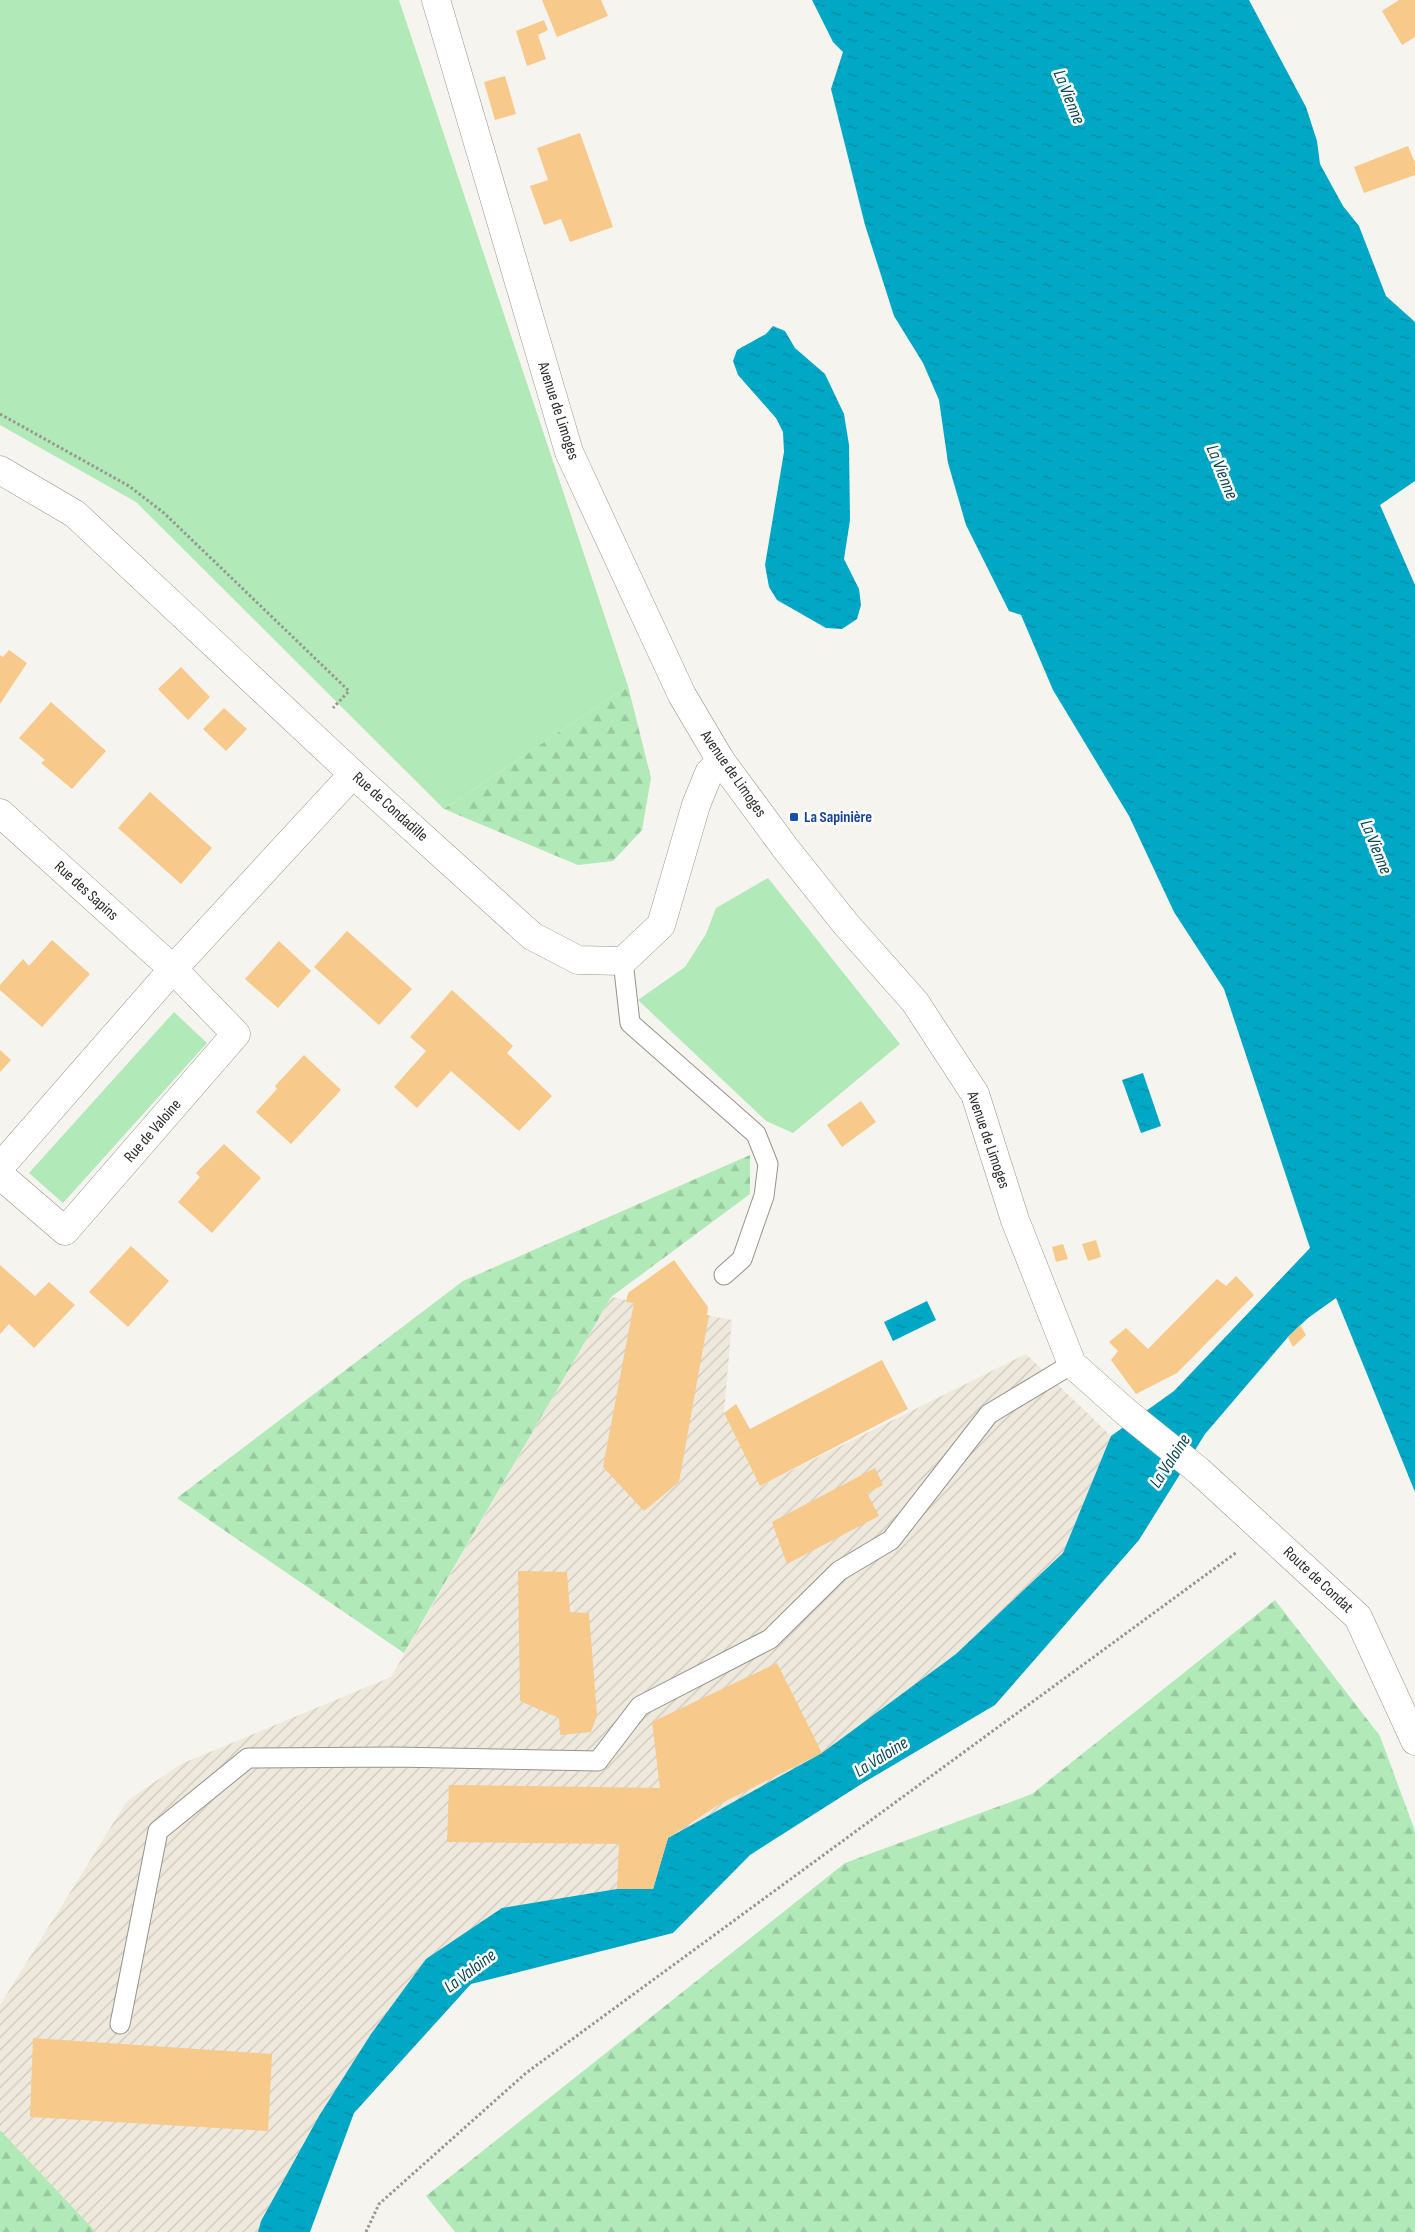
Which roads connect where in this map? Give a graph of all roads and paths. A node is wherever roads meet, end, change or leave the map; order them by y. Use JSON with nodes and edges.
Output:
{"nodes":[{"id":1,"x":436,"y":0,"type":"edge"},
{"id":2,"x":0,"y":414,"type":"edge"},
{"id":3,"x":0,"y":470,"type":"edge"},
{"id":4,"x":309,"y":730,"type":"junction"},
{"id":5,"x":721,"y":761,"type":"junction"},
{"id":6,"x":354,"y":774,"type":"junction"},
{"id":7,"x":0,"y":813,"type":"edge"},
{"id":8,"x":622,"y":961,"type":"junction"},
{"id":9,"x":173,"y":968,"type":"junction"},
{"id":10,"x":0,"y":1167,"type":"edge"},
{"id":11,"x":0,"y":1175,"type":"edge"},
{"id":12,"x":724,"y":1275,"type":"dead end"},
{"id":13,"x":1072,"y":1364,"type":"junction"},
{"id":14,"x":1191,"y":1464,"type":"joint"},
{"id":15,"x":1266,"y":1531,"type":"junction"},
{"id":16,"x":1415,"y":1741,"type":"edge"},
{"id":17,"x":120,"y":2024,"type":"dead end"},
{"id":18,"x":366,"y":2232,"type":"edge"}],
"edges":[{"from":1,"to":5,"type":"street","name":"Avenue de Limoges"},
{"from":2,"to":4,"type":"path"},
{"from":3,"to":4,"type":"street","name":"Rue de Condadille"},
{"from":4,"to":6,"type":"street","name":"Rue de Condadille"},
{"from":5,"to":8,"type":"street"},
{"from":5,"to":13,"type":"street","name":"Avenue de Limoges"},
{"from":6,"to":8,"type":"street","name":"Rue de Condadille"},
{"from":6,"to":9,"type":"street"},
{"from":7,"to":9,"type":"street","name":"Rue des Sapins"},
{"from":8,"to":12,"type":"lane"},
{"from":9,"to":10,"type":"street"},
{"from":9,"to":11,"type":"street","name":"Rue de Valoine"},
{"from":13,"to":14,"type":"street","name":"Avenue de Limoges"},
{"from":13,"to":17,"type":"lane"},
{"from":14,"to":15,"type":"street","name":"Route de Condat"},
{"from":15,"to":16,"type":"street","name":"Route de Condat"},
{"from":15,"to":18,"type":"path"}]}
